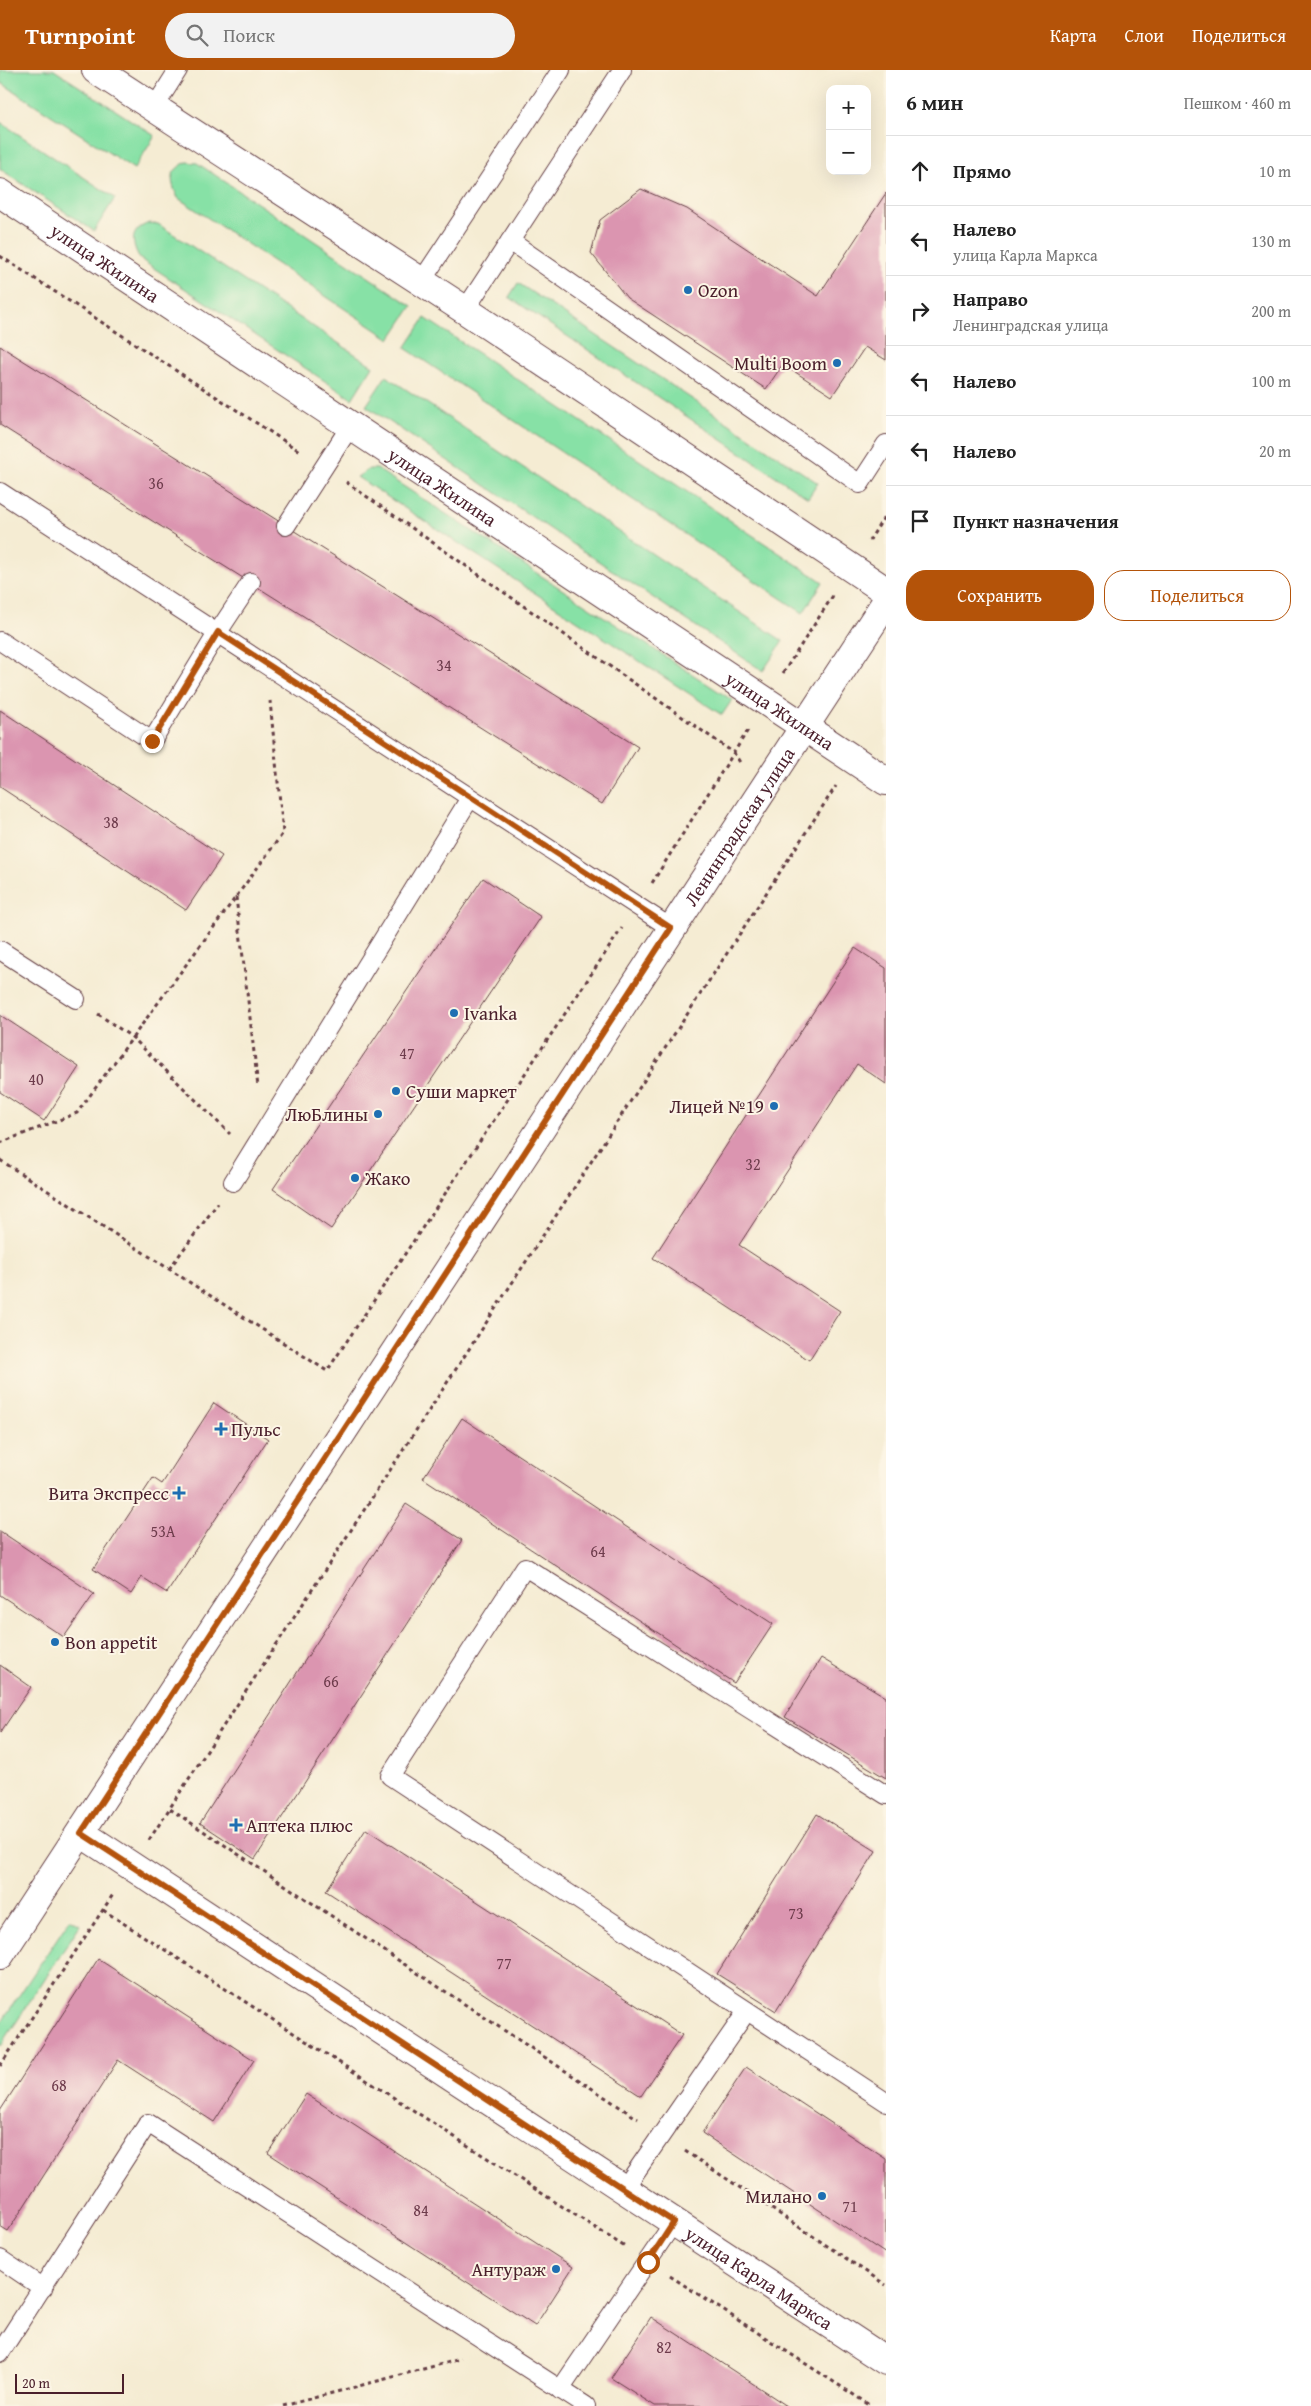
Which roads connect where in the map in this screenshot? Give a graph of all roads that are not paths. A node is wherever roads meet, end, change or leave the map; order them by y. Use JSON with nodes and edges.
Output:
{"nodes":[{"id":1,"x":96,"y":70,"type":"edge"},
{"id":2,"x":178,"y":70,"type":"edge"},
{"id":3,"x":561,"y":70,"type":"edge"},
{"id":4,"x":622,"y":70,"type":"edge"},
{"id":5,"x":154,"y":108,"type":"junction"},
{"id":6,"x":0,"y":193,"type":"edge"},
{"id":7,"x":510,"y":241,"type":"junction"},
{"id":8,"x":421,"y":282,"type":"junction"},
{"id":9,"x":465,"y":310,"type":"junction"},
{"id":10,"x":351,"y":425,"type":"junction"},
{"id":11,"x":886,"y":444,"type":"edge"},
{"id":12,"x":0,"y":492,"type":"edge"},
{"id":13,"x":286,"y":526,"type":"dead end"},
{"id":14,"x":250,"y":582,"type":"dead end"},
{"id":15,"x":886,"y":590,"type":"edge"},
{"id":16,"x":886,"y":602,"type":"edge"},
{"id":17,"x":218,"y":632,"type":"junction"},
{"id":18,"x":0,"y":641,"type":"edge"},
{"id":19,"x":804,"y":727,"type":"junction"},
{"id":20,"x":886,"y":781,"type":"edge"},
{"id":21,"x":470,"y":798,"type":"junction"},
{"id":22,"x":671,"y":928,"type":"junction"},
{"id":23,"x":0,"y":950,"type":"edge"},
{"id":24,"x":76,"y":999,"type":"road end"},
{"id":25,"x":233,"y":1182,"type":"road end"},
{"id":26,"x":886,"y":1796,"type":"edge"},
{"id":27,"x":81,"y":1833,"type":"junction"},
{"id":28,"x":0,"y":1955,"type":"edge"},
{"id":29,"x":747,"y":2011,"type":"junction"},
{"id":30,"x":886,"y":2102,"type":"edge"},
{"id":31,"x":624,"y":2189,"type":"junction"},
{"id":32,"x":674,"y":2222,"type":"junction"},
{"id":33,"x":0,"y":2259,"type":"edge"},
{"id":34,"x":43,"y":2288,"type":"junction"},
{"id":35,"x":0,"y":2353,"type":"edge"},
{"id":36,"x":886,"y":2362,"type":"edge"},
{"id":37,"x":560,"y":2390,"type":"junction"},
{"id":38,"x":586,"y":2406,"type":"edge"}],
"edges":[{"from":1,"to":5,"type":"street"},
{"from":2,"to":5,"type":"lane"},
{"from":3,"to":8,"type":"lane"},
{"from":4,"to":7,"type":"lane"},
{"from":5,"to":8,"type":"street"},
{"from":6,"to":10,"type":"street","name":"улица Жилина"},
{"from":7,"to":9,"type":"lane"},
{"from":7,"to":11,"type":"lane"},
{"from":8,"to":9,"type":"street"},
{"from":9,"to":15,"type":"street"},
{"from":10,"to":13,"type":"lane"},
{"from":10,"to":19,"type":"street","name":"улица Жилина"},
{"from":12,"to":17,"type":"lane"},
{"from":14,"to":17,"type":"lane"},
{"from":16,"to":19,"type":"street","name":"Ленинградская улица"},
{"from":17,"to":18,"type":"lane"},
{"from":17,"to":21,"type":"lane"},
{"from":19,"to":20,"type":"street","name":"улица Жилина"},
{"from":19,"to":22,"type":"street","name":"Ленинградская улица"},
{"from":21,"to":22,"type":"lane"},
{"from":21,"to":25,"type":"lane"},
{"from":22,"to":27,"type":"street","name":"Ленинградская улица"},
{"from":23,"to":24,"type":"lane"},
{"from":26,"to":29,"type":"lane"},
{"from":27,"to":28,"type":"street","name":"Ленинградская улица"},
{"from":27,"to":31,"type":"street","name":"улица Карла Маркса"},
{"from":29,"to":30,"type":"lane"},
{"from":29,"to":31,"type":"lane"},
{"from":31,"to":32,"type":"street","name":"улица Карла Маркса"},
{"from":32,"to":36,"type":"street","name":"улица Карла Маркса"},
{"from":32,"to":37,"type":"lane"},
{"from":33,"to":34,"type":"lane"},
{"from":34,"to":35,"type":"lane"},
{"from":34,"to":37,"type":"lane"},
{"from":37,"to":38,"type":"lane"}]}
